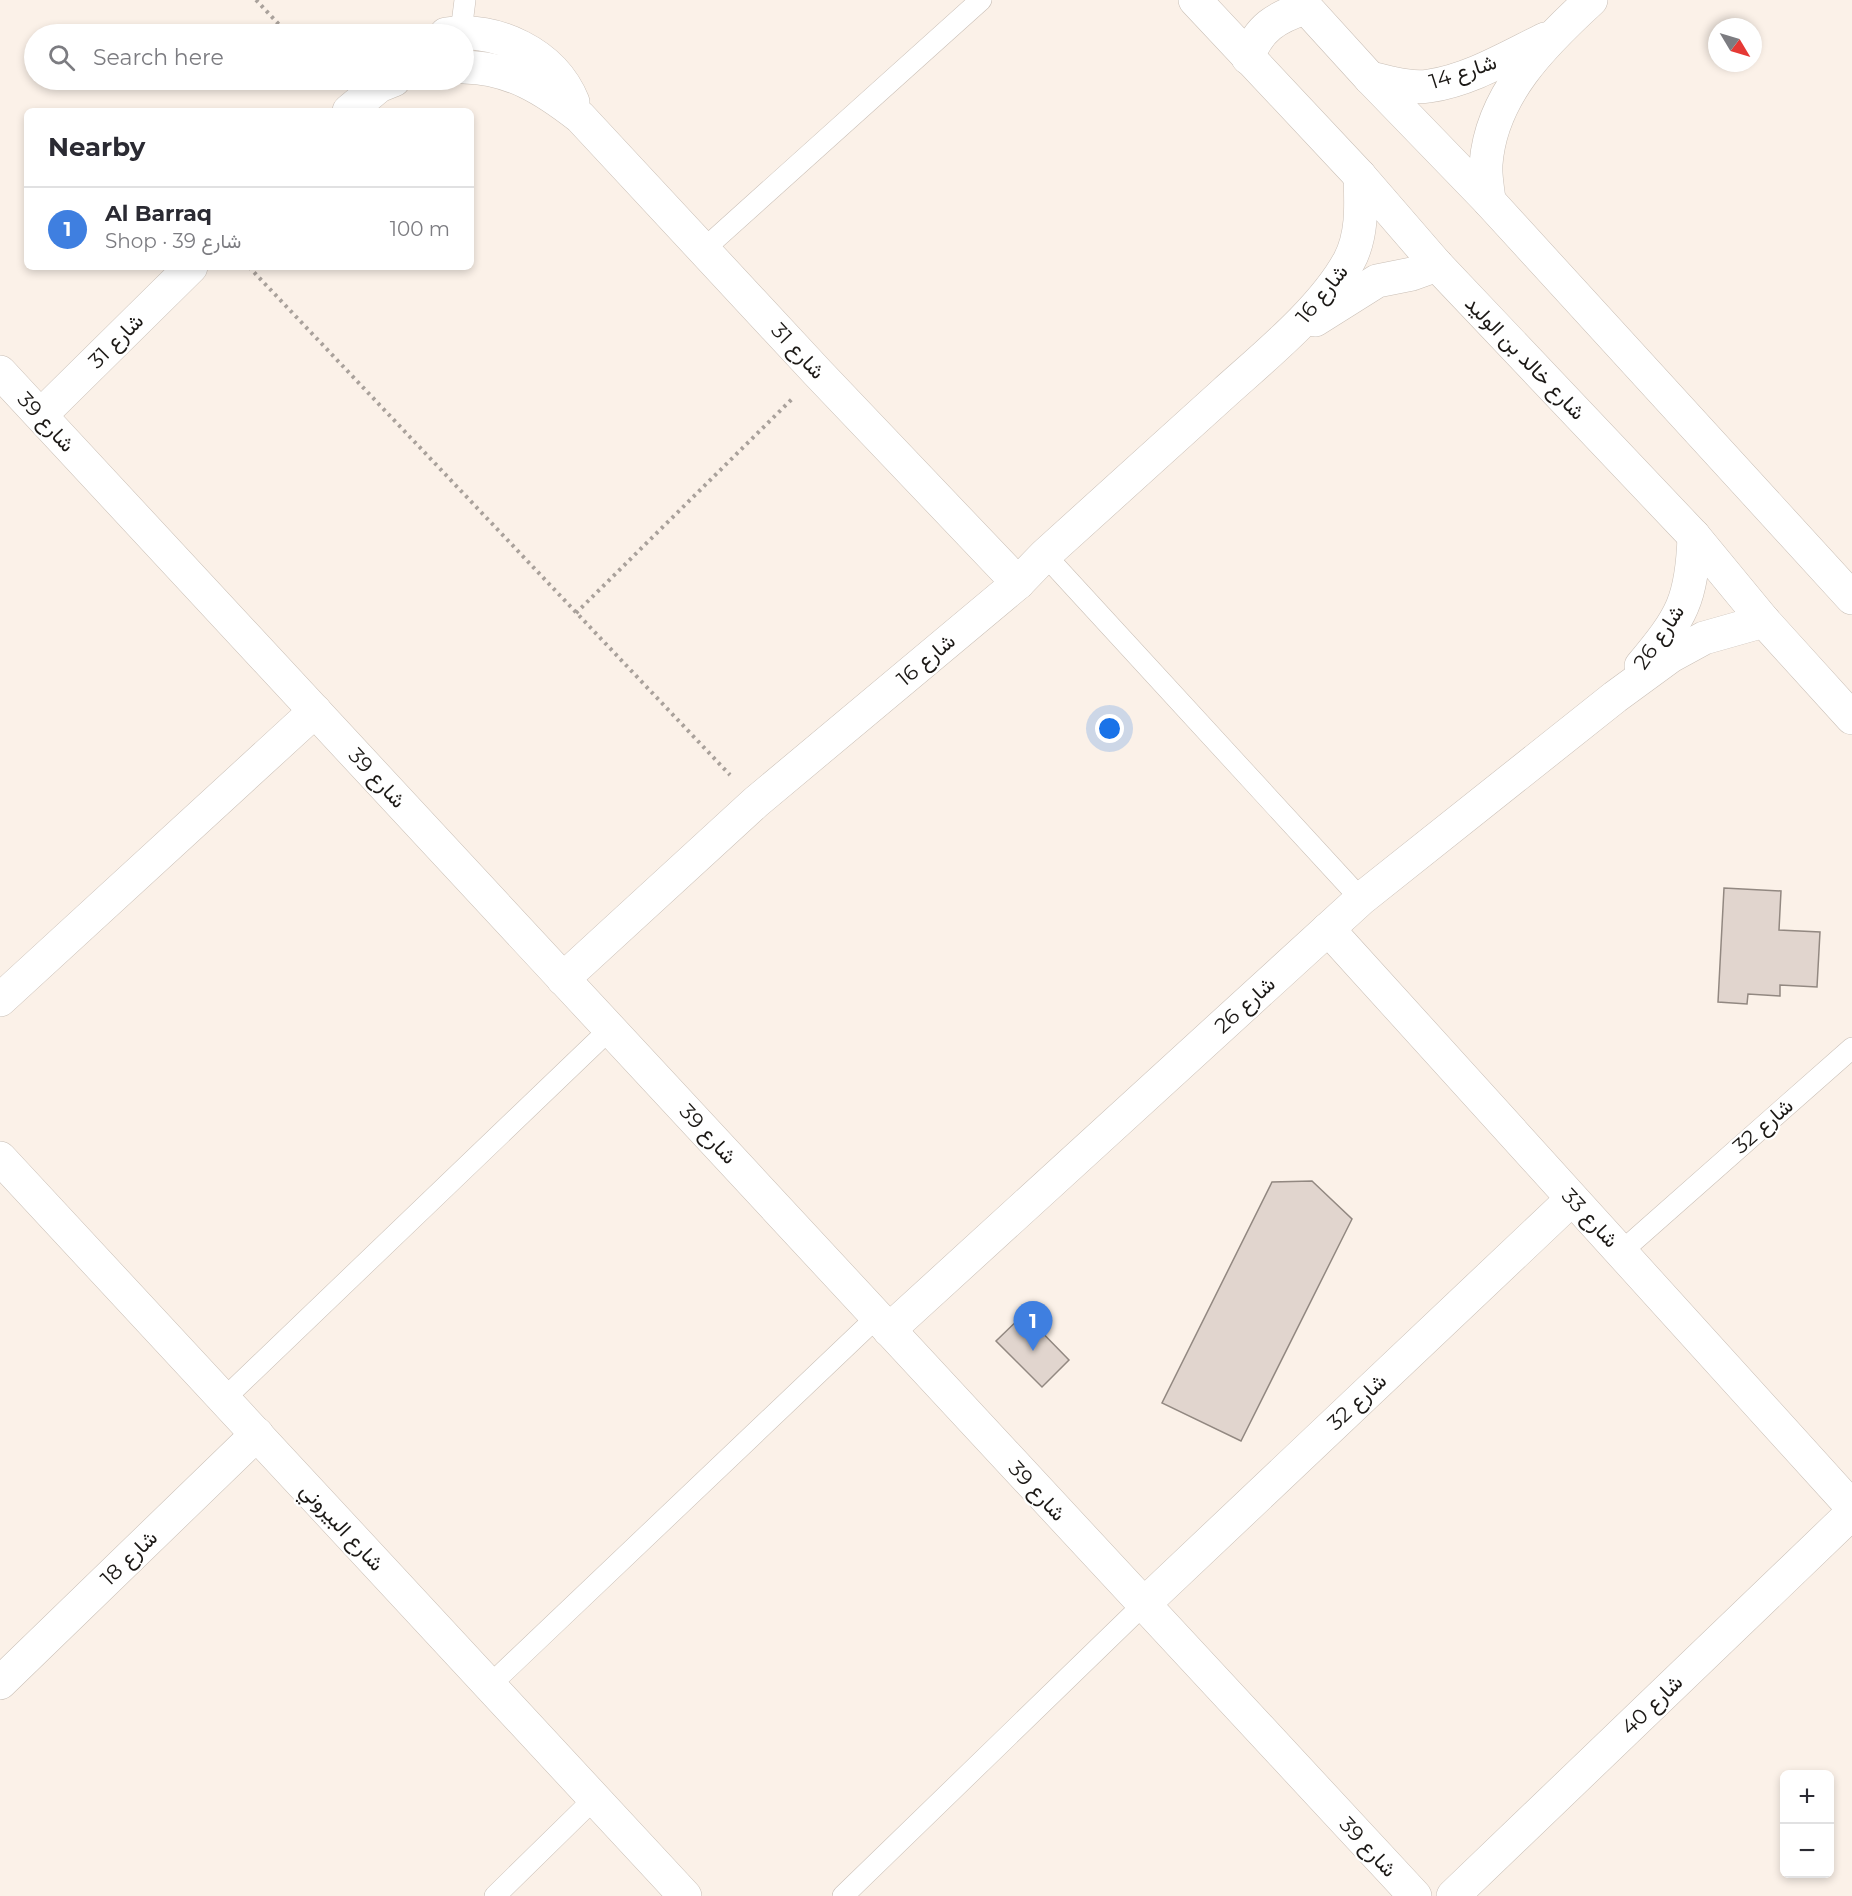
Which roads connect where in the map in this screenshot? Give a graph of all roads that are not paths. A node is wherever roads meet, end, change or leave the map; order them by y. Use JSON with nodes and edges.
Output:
{"nodes":[{"id":1,"x":465,"y":0,"type":"edge"},
{"id":2,"x":981,"y":0,"type":"edge"},
{"id":3,"x":1195,"y":0,"type":"edge"},
{"id":4,"x":1591,"y":0,"type":"edge"},
{"id":5,"x":1302,"y":4,"type":"edge"},
{"id":6,"x":456,"y":24,"type":"edge"},
{"id":7,"x":474,"y":34,"type":"edge"},
{"id":8,"x":1552,"y":36,"type":"junction"},
{"id":9,"x":1248,"y":58,"type":"junction"},
{"id":10,"x":474,"y":68,"type":"edge"},
{"id":11,"x":1370,"y":78,"type":"junction"},
{"id":12,"x":373,"y":90,"type":"edge"},
{"id":13,"x":359,"y":99,"type":"edge"},
{"id":14,"x":580,"y":117,"type":"junction"},
{"id":15,"x":1360,"y":176,"type":"junction"},
{"id":16,"x":1489,"y":201,"type":"junction"},
{"id":17,"x":704,"y":250,"type":"junction"},
{"id":18,"x":1437,"y":265,"type":"junction"},
{"id":19,"x":188,"y":270,"type":"edge"},
{"id":20,"x":1285,"y":338,"type":"junction"},
{"id":21,"x":0,"y":372,"type":"edge"},
{"id":22,"x":41,"y":415,"type":"junction"},
{"id":23,"x":1694,"y":536,"type":"junction"},
{"id":24,"x":1045,"y":555,"type":"junction"},
{"id":25,"x":1018,"y":583,"type":"junction"},
{"id":26,"x":1852,"y":598,"type":"edge"},
{"id":27,"x":1764,"y":621,"type":"junction"},
{"id":28,"x":1615,"y":697,"type":"junction"},
{"id":29,"x":315,"y":711,"type":"junction"},
{"id":30,"x":1852,"y":718,"type":"edge"},
{"id":31,"x":1361,"y":899,"type":"junction"},
{"id":32,"x":1328,"y":929,"type":"junction"},
{"id":33,"x":563,"y":979,"type":"junction"},
{"id":34,"x":0,"y":1000,"type":"edge"},
{"id":35,"x":610,"y":1029,"type":"junction"},
{"id":36,"x":1852,"y":1048,"type":"edge"},
{"id":37,"x":0,"y":1158,"type":"edge"},
{"id":38,"x":1572,"y":1199,"type":"junction"},
{"id":39,"x":1621,"y":1252,"type":"junction"},
{"id":40,"x":883,"y":1323,"type":"junction"},
{"id":41,"x":224,"y":1399,"type":"junction"},
{"id":42,"x":257,"y":1434,"type":"junction"},
{"id":43,"x":1852,"y":1508,"type":"edge"},
{"id":44,"x":1852,"y":1513,"type":"edge"},
{"id":45,"x":1143,"y":1605,"type":"junction"},
{"id":46,"x":0,"y":1683,"type":"edge"},
{"id":47,"x":489,"y":1686,"type":"junction"},
{"id":48,"x":594,"y":1799,"type":"junction"},
{"id":49,"x":495,"y":1896,"type":"edge"},
{"id":50,"x":685,"y":1896,"type":"edge"},
{"id":51,"x":843,"y":1896,"type":"edge"},
{"id":52,"x":1414,"y":1896,"type":"edge"},
{"id":53,"x":1453,"y":1896,"type":"edge"}],
"edges":[{"from":1,"to":6,"type":"lane","name":"شارع 31"},
{"from":2,"to":17,"type":"lane"},
{"from":3,"to":9,"type":"street","name":"شارع خالد بن الوليد"},
{"from":4,"to":8,"type":"street","name":"شارع 14"},
{"from":5,"to":9,"type":"street"},
{"from":5,"to":11,"type":"street"},
{"from":7,"to":14,"type":"street","name":"شارع 31"},
{"from":8,"to":11,"type":"street","name":"شارع 14"},
{"from":8,"to":16,"type":"street","name":"شارع 14"},
{"from":9,"to":15,"type":"street","name":"شارع خالد بن الوليد"},
{"from":10,"to":14,"type":"street","name":"شارع 31"},
{"from":11,"to":16,"type":"street"},
{"from":12,"to":13,"type":"street"},
{"from":14,"to":17,"type":"street","name":"شارع 31"},
{"from":15,"to":18,"type":"street","name":"شارع خالد بن الوليد"},
{"from":15,"to":20,"type":"street","name":"شارع 16"},
{"from":16,"to":26,"type":"street"},
{"from":17,"to":25,"type":"street","name":"شارع 31"},
{"from":18,"to":20,"type":"street","name":"شارع 16"},
{"from":18,"to":23,"type":"street","name":"شارع خالد بن الوليد"},
{"from":19,"to":22,"type":"street","name":"شارع 31"},
{"from":20,"to":24,"type":"street","name":"شارع 16"},
{"from":21,"to":22,"type":"street","name":"شارع 39"},
{"from":22,"to":29,"type":"street","name":"شارع 39"},
{"from":23,"to":27,"type":"street","name":"شارع خالد بن الوليد"},
{"from":23,"to":28,"type":"street","name":"شارع 26"},
{"from":24,"to":25,"type":"street","name":"شارع 16"},
{"from":24,"to":31,"type":"lane"},
{"from":25,"to":33,"type":"street","name":"شارع 16"},
{"from":27,"to":28,"type":"street","name":"شارع 26"},
{"from":27,"to":30,"type":"street","name":"شارع خالد بن الوليد"},
{"from":28,"to":31,"type":"street","name":"شارع 26"},
{"from":29,"to":33,"type":"street","name":"شارع 39"},
{"from":29,"to":34,"type":"street"},
{"from":31,"to":32,"type":"street","name":"شارع 26"},
{"from":32,"to":38,"type":"street","name":"شارع 33"},
{"from":32,"to":40,"type":"street","name":"شارع 26"},
{"from":33,"to":35,"type":"street","name":"شارع 39"},
{"from":35,"to":40,"type":"street","name":"شارع 39"},
{"from":35,"to":41,"type":"lane"},
{"from":36,"to":39,"type":"lane","name":"شارع 32"},
{"from":37,"to":41,"type":"street","name":"شارع البيروني"},
{"from":38,"to":39,"type":"street","name":"شارع 33"},
{"from":38,"to":45,"type":"street","name":"شارع 32"},
{"from":39,"to":43,"type":"street","name":"شارع 33"},
{"from":40,"to":45,"type":"street","name":"شارع 39"},
{"from":40,"to":47,"type":"lane"},
{"from":41,"to":42,"type":"street","name":"شارع البيروني"},
{"from":42,"to":46,"type":"street","name":"شارع 18"},
{"from":42,"to":47,"type":"street","name":"شارع البيروني"},
{"from":44,"to":53,"type":"street","name":"شارع 40"},
{"from":45,"to":51,"type":"lane"},
{"from":45,"to":52,"type":"street","name":"شارع 39"},
{"from":47,"to":48,"type":"street","name":"شارع البيروني"},
{"from":48,"to":49,"type":"lane"},
{"from":48,"to":50,"type":"street","name":"شارع البيروني"}]}
